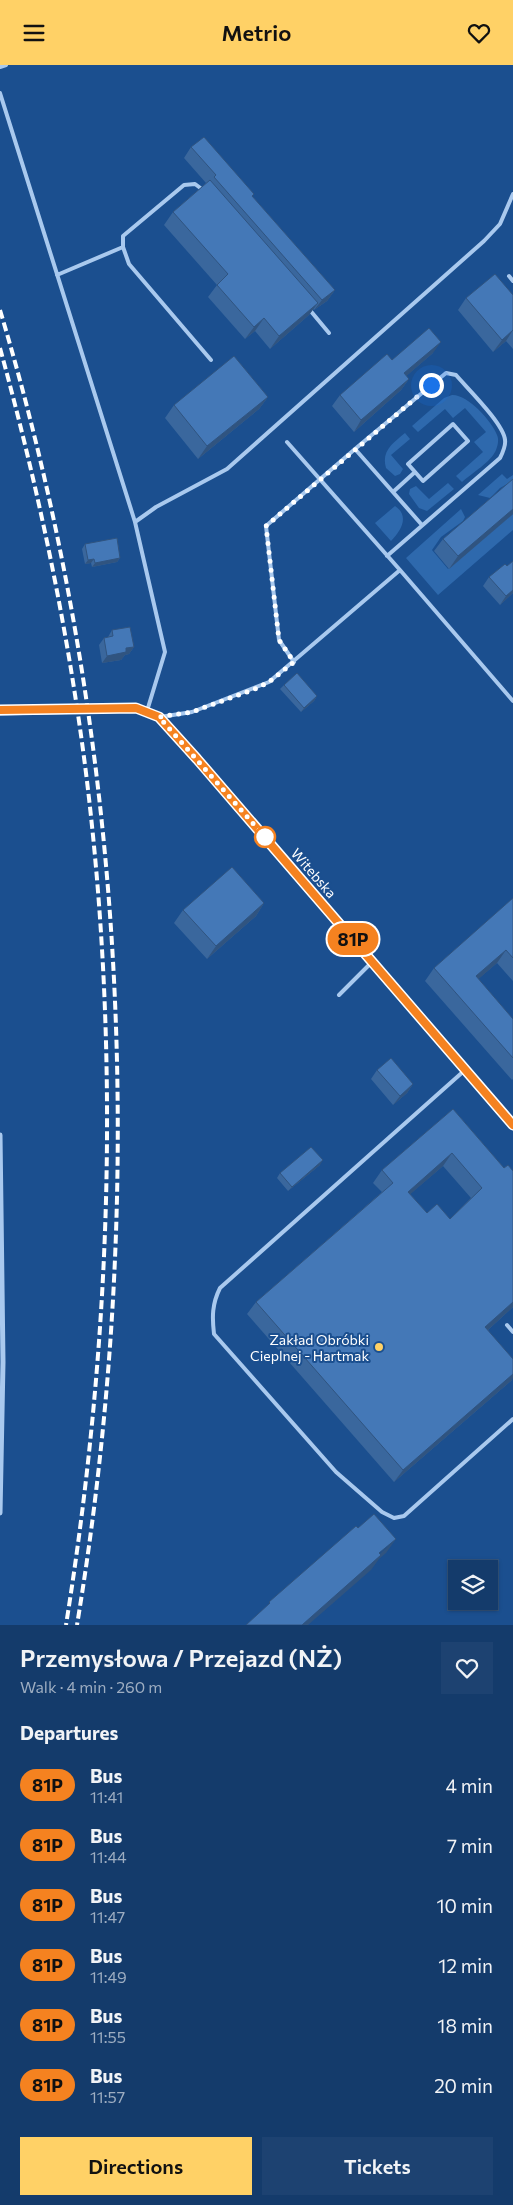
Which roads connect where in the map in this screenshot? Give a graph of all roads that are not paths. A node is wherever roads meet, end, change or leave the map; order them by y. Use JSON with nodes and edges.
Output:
{"nodes":[{"id":1,"x":6,"y":65,"type":"edge"},
{"id":2,"x":0,"y":67,"type":"edge"},
{"id":3,"x":0,"y":93,"type":"edge"},
{"id":4,"x":207,"y":194,"type":"edge"},
{"id":5,"x":513,"y":194,"type":"edge"},
{"id":6,"x":124,"y":247,"type":"junction"},
{"id":7,"x":57,"y":275,"type":"junction"},
{"id":8,"x":509,"y":276,"type":"dead end"},
{"id":9,"x":513,"y":281,"type":"edge"},
{"id":10,"x":303,"y":303,"type":"edge"},
{"id":11,"x":329,"y":333,"type":"dead end"},
{"id":12,"x":211,"y":360,"type":"dead end"},
{"id":13,"x":287,"y":442,"type":"dead end"},
{"id":14,"x":355,"y":449,"type":"junction"},
{"id":15,"x":416,"y":472,"type":"junction"},
{"id":16,"x":320,"y":479,"type":"junction"},
{"id":17,"x":393,"y":492,"type":"junction"},
{"id":18,"x":135,"y":522,"type":"junction"},
{"id":19,"x":422,"y":525,"type":"junction"},
{"id":20,"x":387,"y":556,"type":"junction"},
{"id":21,"x":400,"y":570,"type":"junction"},
{"id":22,"x":294,"y":662,"type":"junction"},
{"id":23,"x":513,"y":701,"type":"edge"},
{"id":24,"x":0,"y":711,"type":"edge"},
{"id":25,"x":147,"y":711,"type":"junction"},
{"id":26,"x":159,"y":717,"type":"junction"},
{"id":27,"x":372,"y":962,"type":"junction"},
{"id":28,"x":339,"y":995,"type":"dead end"},
{"id":29,"x":465,"y":1070,"type":"junction"},
{"id":30,"x":512,"y":1123,"type":"edge"},
{"id":31,"x":0,"y":1135,"type":"edge"},
{"id":32,"x":507,"y":1325,"type":"dead end"},
{"id":33,"x":513,"y":1332,"type":"edge"},
{"id":34,"x":513,"y":1419,"type":"edge"},
{"id":35,"x":1,"y":1475,"type":"edge"},
{"id":36,"x":0,"y":1513,"type":"edge"}],
"edges":[{"from":1,"to":2,"type":"lane"},
{"from":3,"to":7,"type":"lane"},
{"from":4,"to":6,"type":"lane"},
{"from":5,"to":18,"type":"lane"},
{"from":6,"to":7,"type":"lane"},
{"from":6,"to":12,"type":"lane"},
{"from":7,"to":18,"type":"lane"},
{"from":8,"to":9,"type":"lane"},
{"from":10,"to":11,"type":"lane"},
{"from":13,"to":16,"type":"lane"},
{"from":14,"to":16,"type":"lane"},
{"from":14,"to":17,"type":"lane"},
{"from":14,"to":19,"type":"lane"},
{"from":15,"to":15,"type":"lane"},
{"from":15,"to":17,"type":"lane"},
{"from":16,"to":20,"type":"lane"},
{"from":16,"to":22,"type":"lane"},
{"from":17,"to":19,"type":"lane"},
{"from":18,"to":25,"type":"lane"},
{"from":19,"to":20,"type":"lane"},
{"from":20,"to":21,"type":"lane"},
{"from":21,"to":22,"type":"lane"},
{"from":21,"to":23,"type":"lane"},
{"from":22,"to":26,"type":"lane"},
{"from":24,"to":25,"type":"street","name":"Witebska"},
{"from":25,"to":26,"type":"street","name":"Witebska"},
{"from":26,"to":27,"type":"street","name":"Witebska"},
{"from":27,"to":28,"type":"lane"},
{"from":27,"to":29,"type":"street","name":"Witebska"},
{"from":29,"to":30,"type":"street","name":"Witebska"},
{"from":29,"to":34,"type":"lane"},
{"from":31,"to":35,"type":"street"},
{"from":32,"to":33,"type":"lane"},
{"from":35,"to":36,"type":"street"}]}
